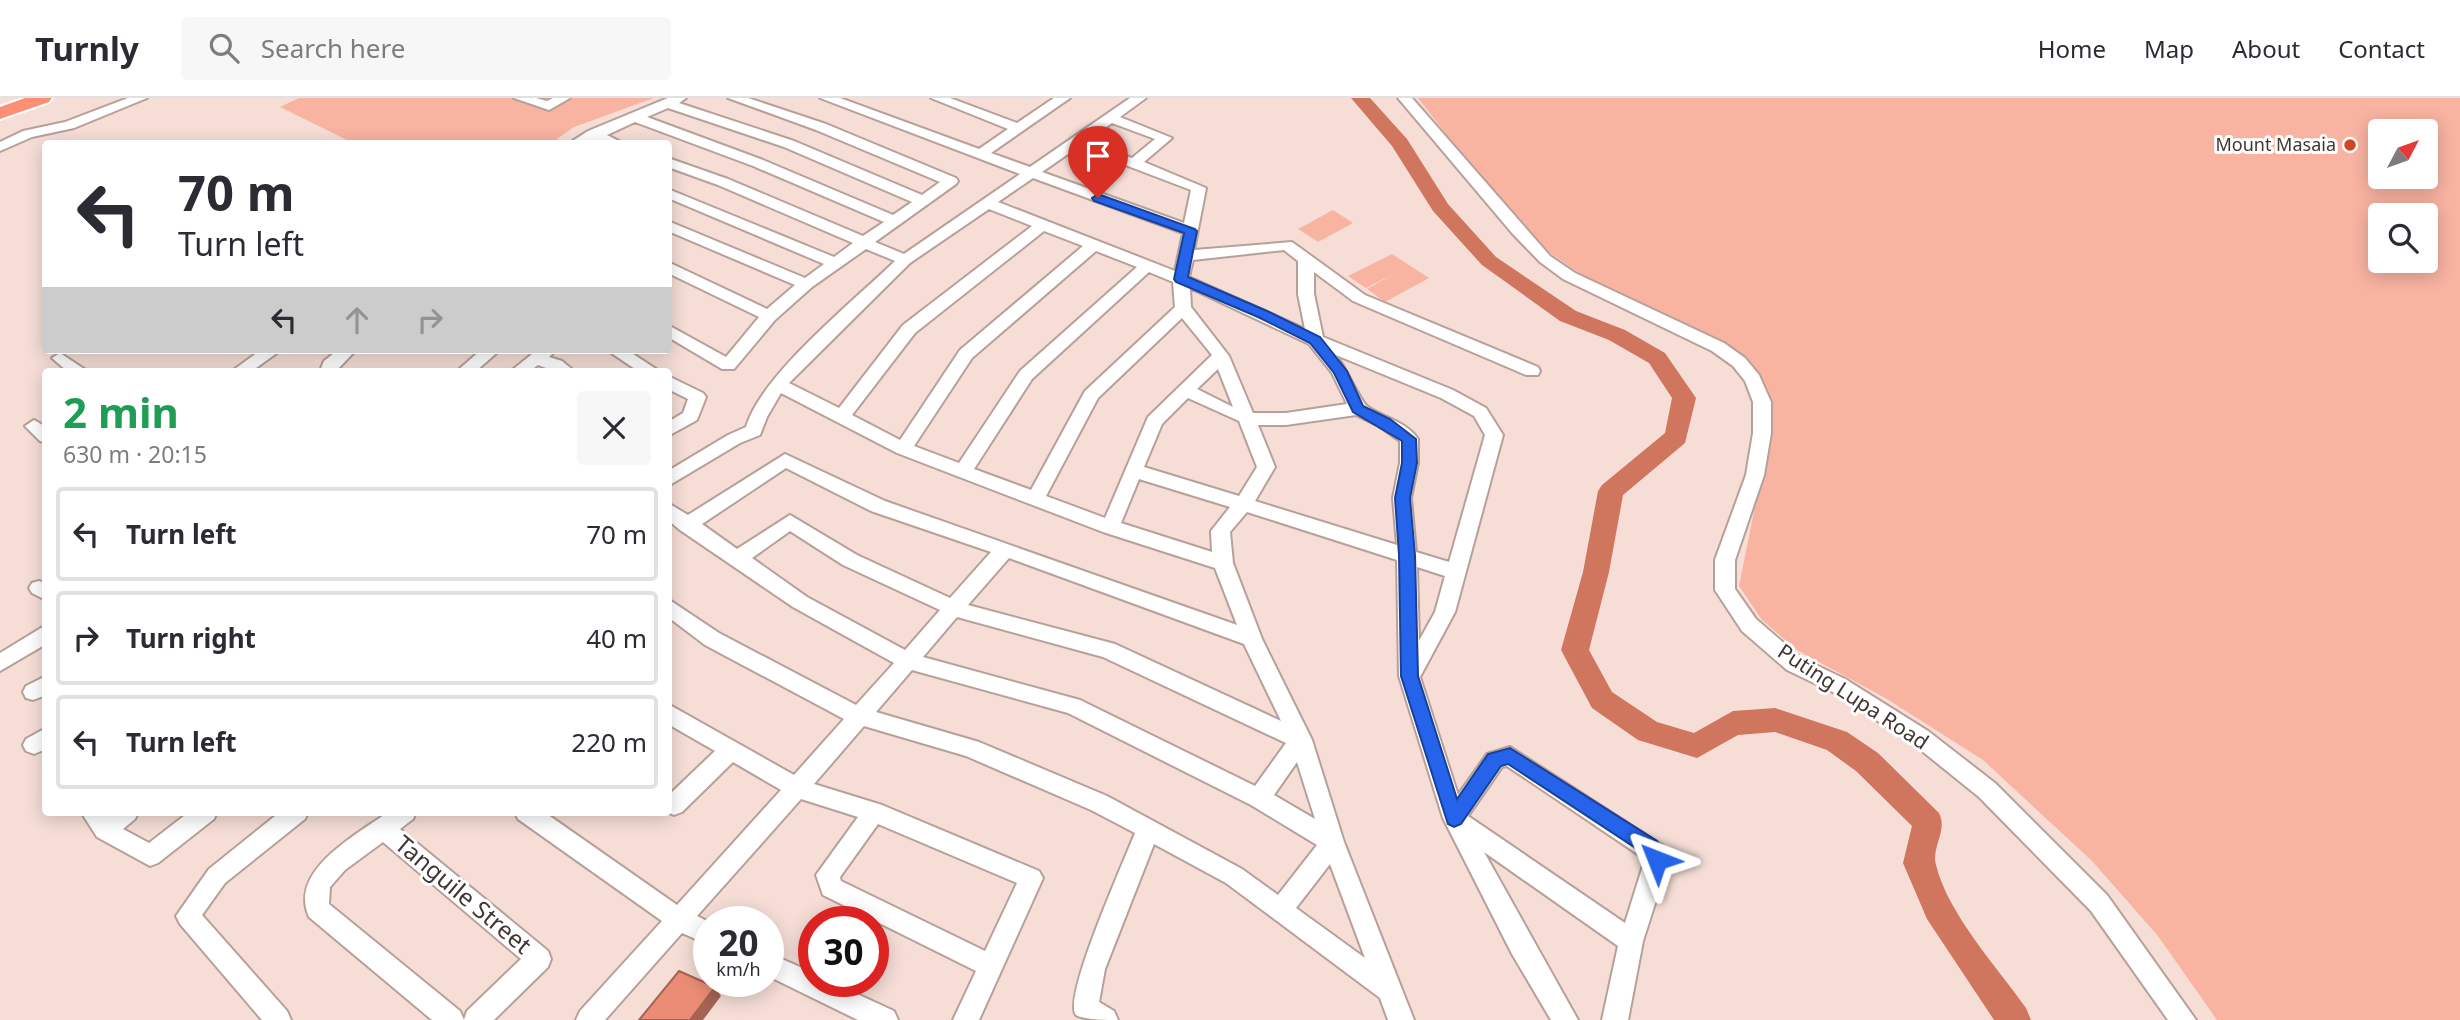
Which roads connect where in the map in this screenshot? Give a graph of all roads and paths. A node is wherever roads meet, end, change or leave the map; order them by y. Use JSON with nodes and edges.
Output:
{"nodes":[{"id":1,"x":19,"y":98,"type":"edge"},
{"id":2,"x":43,"y":98,"type":"edge"},
{"id":3,"x":140,"y":98,"type":"edge"},
{"id":4,"x":521,"y":98,"type":"edge"},
{"id":5,"x":563,"y":98,"type":"edge"},
{"id":6,"x":734,"y":98,"type":"edge"},
{"id":7,"x":827,"y":98,"type":"edge"},
{"id":8,"x":938,"y":98,"type":"edge"},
{"id":9,"x":1139,"y":98,"type":"edge"},
{"id":10,"x":1405,"y":98,"type":"edge"},
{"id":11,"x":1056,"y":99,"type":"edge"},
{"id":12,"x":674,"y":101,"type":"edge"},
{"id":13,"x":0,"y":104,"type":"edge"},
{"id":14,"x":0,"y":113,"type":"edge"},
{"id":15,"x":633,"y":117,"type":"junction"},
{"id":16,"x":1110,"y":118,"type":"junction"},
{"id":17,"x":1019,"y":128,"type":"junction"},
{"id":18,"x":593,"y":134,"type":"junction"},
{"id":19,"x":582,"y":140,"type":"edge"},
{"id":20,"x":608,"y":140,"type":"edge"},
{"id":21,"x":1075,"y":141,"type":"junction"},
{"id":22,"x":0,"y":147,"type":"edge"},
{"id":23,"x":979,"y":156,"type":"junction"},
{"id":24,"x":1135,"y":162,"type":"junction"},
{"id":25,"x":672,"y":163,"type":"edge"},
{"id":26,"x":1029,"y":173,"type":"junction"},
{"id":27,"x":672,"y":195,"type":"edge"},
{"id":28,"x":923,"y":201,"type":"junction"},
{"id":29,"x":987,"y":203,"type":"junction"},
{"id":30,"x":894,"y":221,"type":"junction"},
{"id":31,"x":1042,"y":225,"type":"junction"},
{"id":32,"x":672,"y":227,"type":"edge"},
{"id":33,"x":1191,"y":231,"type":"junction"},
{"id":34,"x":863,"y":244,"type":"junction"},
{"id":35,"x":1094,"y":245,"type":"junction"},
{"id":36,"x":1186,"y":256,"type":"junction"},
{"id":37,"x":1306,"y":257,"type":"junction"},
{"id":38,"x":905,"y":260,"type":"junction"},
{"id":39,"x":835,"y":263,"type":"junction"},
{"id":40,"x":1147,"y":266,"type":"junction"},
{"id":41,"x":672,"y":269,"type":"edge"},
{"id":42,"x":1181,"y":279,"type":"junction"},
{"id":43,"x":807,"y":284,"type":"junction"},
{"id":44,"x":1182,"y":308,"type":"junction"},
{"id":45,"x":769,"y":316,"type":"junction"},
{"id":46,"x":672,"y":332,"type":"edge"},
{"id":47,"x":1315,"y":340,"type":"junction"},
{"id":48,"x":267,"y":354,"type":"edge"},
{"id":49,"x":343,"y":354,"type":"edge"},
{"id":50,"x":487,"y":354,"type":"edge"},
{"id":51,"x":622,"y":354,"type":"edge"},
{"id":52,"x":542,"y":355,"type":"edge"},
{"id":53,"x":1220,"y":356,"type":"junction"},
{"id":54,"x":60,"y":358,"type":"dead end"},
{"id":55,"x":75,"y":368,"type":"edge"},
{"id":56,"x":245,"y":368,"type":"edge"},
{"id":57,"x":329,"y":368,"type":"edge"},
{"id":58,"x":469,"y":368,"type":"edge"},
{"id":59,"x":523,"y":368,"type":"edge"},
{"id":60,"x":561,"y":368,"type":"edge"},
{"id":61,"x":647,"y":368,"type":"edge"},
{"id":62,"x":1532,"y":371,"type":"dead end"},
{"id":63,"x":672,"y":383,"type":"edge"},
{"id":64,"x":778,"y":384,"type":"junction"},
{"id":65,"x":1186,"y":390,"type":"junction"},
{"id":66,"x":1358,"y":409,"type":"junction"},
{"id":67,"x":841,"y":416,"type":"junction"},
{"id":68,"x":1247,"y":418,"type":"junction"},
{"id":69,"x":672,"y":428,"type":"edge"},
{"id":70,"x":903,"y":449,"type":"junction"},
{"id":71,"x":962,"y":471,"type":"junction"},
{"id":72,"x":1135,"y":471,"type":"junction"},
{"id":73,"x":672,"y":478,"type":"edge"},
{"id":74,"x":1036,"y":498,"type":"junction"},
{"id":75,"x":1243,"y":504,"type":"junction"},
{"id":76,"x":672,"y":513,"type":"edge"},
{"id":77,"x":687,"y":525,"type":"junction"},
{"id":78,"x":1110,"y":527,"type":"junction"},
{"id":79,"x":1005,"y":549,"type":"junction"},
{"id":80,"x":1407,"y":555,"type":"junction"},
{"id":81,"x":738,"y":558,"type":"junction"},
{"id":82,"x":1223,"y":563,"type":"junction"},
{"id":83,"x":1456,"y":572,"type":"junction"},
{"id":84,"x":672,"y":609,"type":"edge"},
{"id":85,"x":955,"y":609,"type":"junction"},
{"id":86,"x":42,"y":636,"type":"edge"},
{"id":87,"x":1252,"y":639,"type":"junction"},
{"id":88,"x":908,"y":661,"type":"junction"},
{"id":89,"x":0,"y":663,"type":"edge"},
{"id":90,"x":1409,"y":676,"type":"junction"},
{"id":91,"x":672,"y":715,"type":"edge"},
{"id":92,"x":858,"y":716,"type":"junction"},
{"id":93,"x":1301,"y":740,"type":"junction"},
{"id":94,"x":730,"y":751,"type":"junction"},
{"id":95,"x":797,"y":788,"type":"junction"},
{"id":96,"x":1259,"y":798,"type":"junction"},
{"id":97,"x":672,"y":804,"type":"edge"},
{"id":98,"x":874,"y":812,"type":"junction"},
{"id":99,"x":201,"y":816,"type":"edge"},
{"id":100,"x":291,"y":816,"type":"edge"},
{"id":101,"x":400,"y":816,"type":"edge"},
{"id":102,"x":532,"y":816,"type":"edge"},
{"id":103,"x":1454,"y":818,"type":"junction"},
{"id":104,"x":99,"y":821,"type":"edge"},
{"id":105,"x":384,"y":829,"type":"junction"},
{"id":106,"x":1148,"y":829,"type":"junction"},
{"id":107,"x":1333,"y":842,"type":"junction"},
{"id":108,"x":1280,"y":911,"type":"junction"},
{"id":109,"x":678,"y":919,"type":"junction"},
{"id":110,"x":693,"y":926,"type":"edge"},
{"id":111,"x":1631,"y":941,"type":"junction"},
{"id":112,"x":992,"y":967,"type":"junction"},
{"id":113,"x":784,"y":972,"type":"edge"},
{"id":114,"x":1389,"y":990,"type":"junction"},
{"id":115,"x":1090,"y":1016,"type":"edge"},
{"id":116,"x":1566,"y":1017,"type":"edge"},
{"id":117,"x":278,"y":1020,"type":"edge"},
{"id":118,"x":450,"y":1020,"type":"edge"},
{"id":119,"x":476,"y":1020,"type":"edge"},
{"id":120,"x":589,"y":1020,"type":"edge"},
{"id":121,"x":885,"y":1020,"type":"edge"},
{"id":122,"x":966,"y":1020,"type":"edge"},
{"id":123,"x":1401,"y":1020,"type":"edge"},
{"id":124,"x":1615,"y":1020,"type":"edge"},
{"id":125,"x":2183,"y":1020,"type":"edge"}],
"edges":[{"from":1,"to":13,"type":"highway"},
{"from":2,"to":14,"type":"highway"},
{"from":3,"to":22,"type":"street"},
{"from":4,"to":5,"type":"street"},
{"from":6,"to":28,"type":"street"},
{"from":7,"to":23,"type":"street"},
{"from":8,"to":17,"type":"street"},
{"from":9,"to":16,"type":"street"},
{"from":10,"to":125,"type":"street","name":"Puting Lupa Road"},
{"from":11,"to":17,"type":"street"},
{"from":12,"to":15,"type":"street"},
{"from":12,"to":28,"type":"street"},
{"from":15,"to":18,"type":"street"},
{"from":15,"to":30,"type":"street"},
{"from":16,"to":21,"type":"street"},
{"from":16,"to":24,"type":"street"},
{"from":17,"to":23,"type":"street"},
{"from":18,"to":19,"type":"street"},
{"from":18,"to":20,"type":"street"},
{"from":21,"to":24,"type":"street"},
{"from":21,"to":26,"type":"street"},
{"from":23,"to":26,"type":"street"},
{"from":24,"to":33,"type":"street"},
{"from":25,"to":34,"type":"street"},
{"from":26,"to":29,"type":"street"},
{"from":26,"to":33,"type":"street"},
{"from":27,"to":39,"type":"street"},
{"from":28,"to":30,"type":"street"},
{"from":29,"to":31,"type":"street"},
{"from":29,"to":38,"type":"street"},
{"from":30,"to":34,"type":"street"},
{"from":31,"to":35,"type":"street"},
{"from":31,"to":67,"type":"street"},
{"from":32,"to":43,"type":"street"},
{"from":33,"to":36,"type":"street"},
{"from":34,"to":38,"type":"street"},
{"from":34,"to":39,"type":"street"},
{"from":35,"to":40,"type":"street"},
{"from":35,"to":70,"type":"street"},
{"from":36,"to":37,"type":"street"},
{"from":36,"to":42,"type":"street"},
{"from":37,"to":47,"type":"street"},
{"from":37,"to":62,"type":"street"},
{"from":38,"to":64,"type":"street"},
{"from":39,"to":43,"type":"street"},
{"from":40,"to":42,"type":"street"},
{"from":40,"to":71,"type":"street"},
{"from":41,"to":45,"type":"street"},
{"from":42,"to":44,"type":"street"},
{"from":42,"to":47,"type":"street"},
{"from":43,"to":45,"type":"street"},
{"from":44,"to":53,"type":"street"},
{"from":44,"to":74,"type":"street"},
{"from":45,"to":46,"type":"street"},
{"from":47,"to":66,"type":"street"},
{"from":47,"to":83,"type":"street"},
{"from":48,"to":56,"type":"street"},
{"from":49,"to":57,"type":"street"},
{"from":50,"to":58,"type":"street"},
{"from":51,"to":61,"type":"street"},
{"from":52,"to":59,"type":"street"},
{"from":52,"to":60,"type":"street"},
{"from":53,"to":65,"type":"street"},
{"from":53,"to":68,"type":"street"},
{"from":54,"to":55,"type":"street"},
{"from":63,"to":69,"type":"street"},
{"from":64,"to":67,"type":"street"},
{"from":64,"to":73,"type":"street"},
{"from":65,"to":68,"type":"street"},
{"from":65,"to":72,"type":"street"},
{"from":66,"to":68,"type":"street"},
{"from":66,"to":80,"type":"street"},
{"from":67,"to":70,"type":"street"},
{"from":68,"to":75,"type":"street"},
{"from":70,"to":71,"type":"street"},
{"from":71,"to":74,"type":"street"},
{"from":72,"to":75,"type":"street"},
{"from":72,"to":78,"type":"street"},
{"from":74,"to":78,"type":"street"},
{"from":75,"to":80,"type":"street"},
{"from":75,"to":82,"type":"street"},
{"from":76,"to":77,"type":"street"},
{"from":77,"to":79,"type":"street"},
{"from":77,"to":81,"type":"street"},
{"from":78,"to":82,"type":"street"},
{"from":79,"to":85,"type":"street"},
{"from":79,"to":87,"type":"street"},
{"from":80,"to":83,"type":"street"},
{"from":80,"to":90,"type":"street"},
{"from":81,"to":85,"type":"street"},
{"from":81,"to":88,"type":"street"},
{"from":82,"to":87,"type":"street"},
{"from":83,"to":90,"type":"street"},
{"from":84,"to":92,"type":"street"},
{"from":85,"to":88,"type":"street"},
{"from":85,"to":93,"type":"street"},
{"from":86,"to":89,"type":"street"},
{"from":87,"to":93,"type":"street"},
{"from":88,"to":92,"type":"street"},
{"from":88,"to":96,"type":"street"},
{"from":90,"to":103,"type":"street"},
{"from":91,"to":94,"type":"street"},
{"from":92,"to":95,"type":"street"},
{"from":92,"to":106,"type":"street"},
{"from":93,"to":96,"type":"street"},
{"from":93,"to":107,"type":"street"},
{"from":94,"to":95,"type":"street"},
{"from":94,"to":97,"type":"street"},
{"from":95,"to":98,"type":"street"},
{"from":95,"to":109,"type":"street"},
{"from":96,"to":107,"type":"street"},
{"from":98,"to":112,"type":"street"},
{"from":98,"to":112,"type":"street"},
{"from":99,"to":104,"type":"street"},
{"from":100,"to":117,"type":"street"},
{"from":101,"to":105,"type":"street"},
{"from":102,"to":109,"type":"street"},
{"from":103,"to":111,"type":"street"},
{"from":103,"to":111,"type":"street"},
{"from":103,"to":116,"type":"street"},
{"from":105,"to":118,"type":"street"},
{"from":105,"to":119,"type":"street","name":"Tanguile Street"},
{"from":106,"to":108,"type":"street"},
{"from":106,"to":115,"type":"street"},
{"from":107,"to":108,"type":"street"},
{"from":107,"to":114,"type":"street"},
{"from":108,"to":114,"type":"street"},
{"from":109,"to":110,"type":"street"},
{"from":109,"to":120,"type":"street"},
{"from":111,"to":124,"type":"street"},
{"from":112,"to":122,"type":"street"},
{"from":113,"to":121,"type":"street"},
{"from":114,"to":123,"type":"street"}]}
